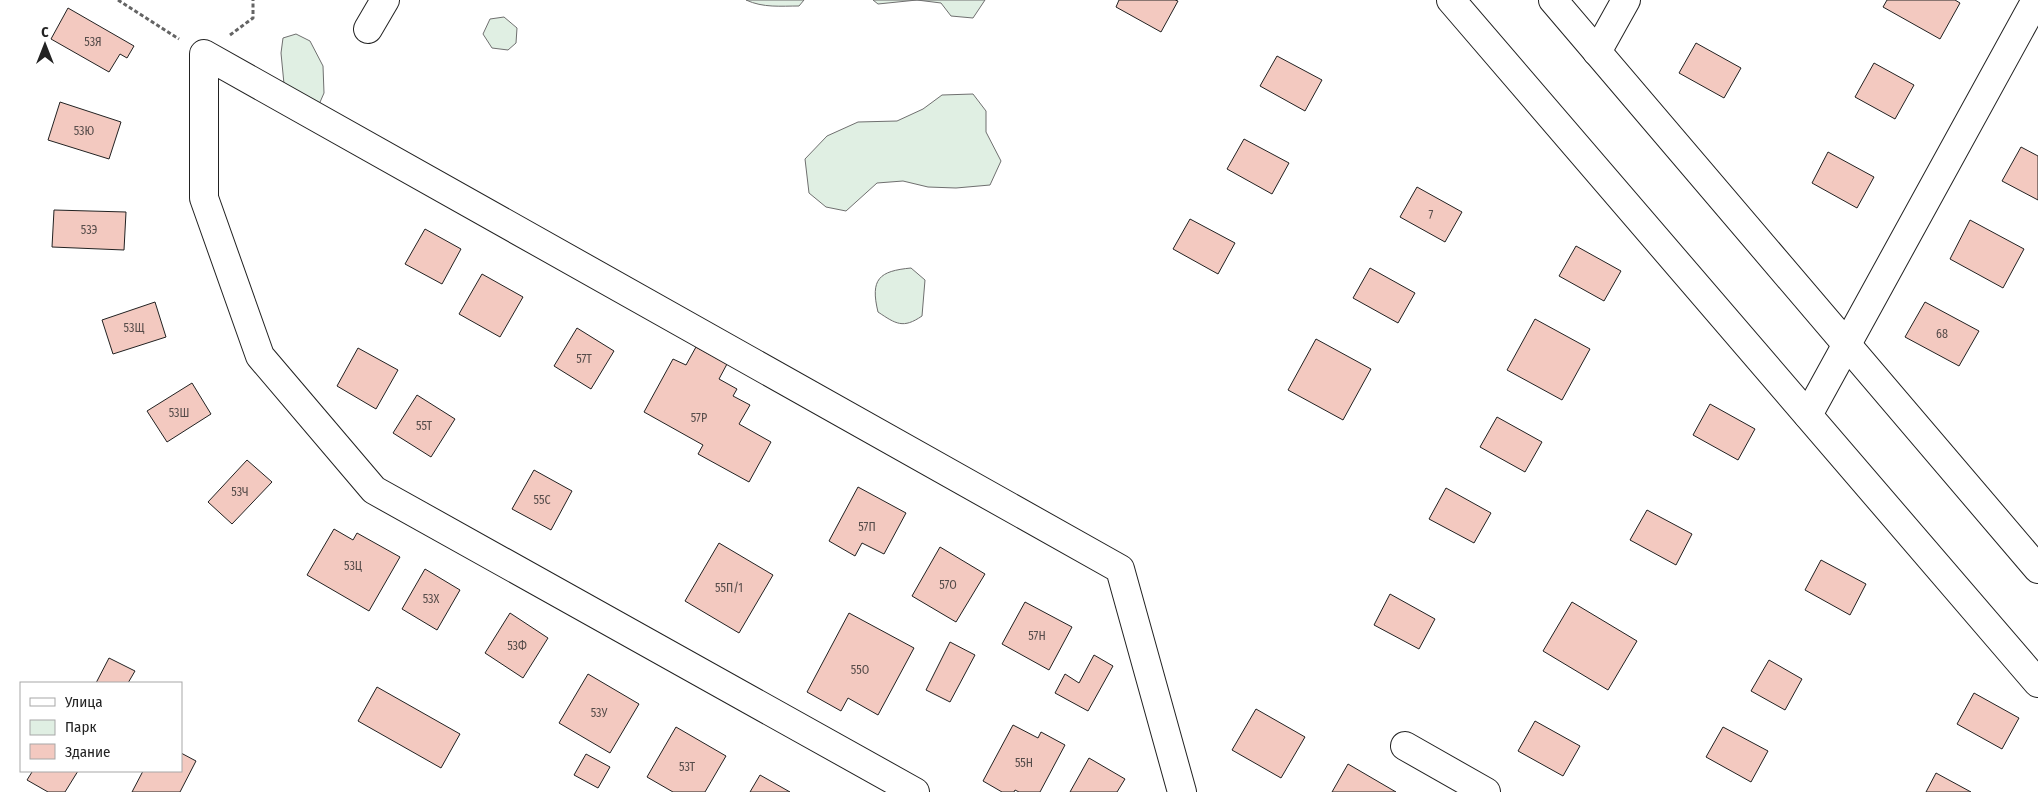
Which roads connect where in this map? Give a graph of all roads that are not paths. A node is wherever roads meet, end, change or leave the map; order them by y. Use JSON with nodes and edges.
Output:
{"nodes":[{"id":1,"x":385,"y":0,"type":"edge"},
{"id":2,"x":1451,"y":0,"type":"edge"},
{"id":3,"x":1553,"y":0,"type":"edge"},
{"id":4,"x":1626,"y":0,"type":"edge"},
{"id":5,"x":2036,"y":0,"type":"edge"},
{"id":6,"x":368,"y":29,"type":"dead end"},
{"id":7,"x":1597,"y":52,"type":"junction"},
{"id":8,"x":1847,"y":344,"type":"junction"},
{"id":9,"x":1808,"y":415,"type":"junction"},
{"id":10,"x":2038,"y":569,"type":"edge"},
{"id":11,"x":2038,"y":682,"type":"edge"},
{"id":12,"x":1405,"y":746,"type":"dead end"},
{"id":13,"x":915,"y":792,"type":"edge"},
{"id":14,"x":1182,"y":792,"type":"edge"},
{"id":15,"x":1486,"y":792,"type":"edge"}],
"edges":[{"from":1,"to":6,"type":"street"},
{"from":2,"to":9,"type":"street"},
{"from":3,"to":7,"type":"street"},
{"from":4,"to":7,"type":"street"},
{"from":5,"to":8,"type":"street"},
{"from":7,"to":8,"type":"street"},
{"from":8,"to":9,"type":"street"},
{"from":8,"to":10,"type":"street"},
{"from":9,"to":11,"type":"street"},
{"from":12,"to":15,"type":"street"},
{"from":13,"to":14,"type":"street"}]}
